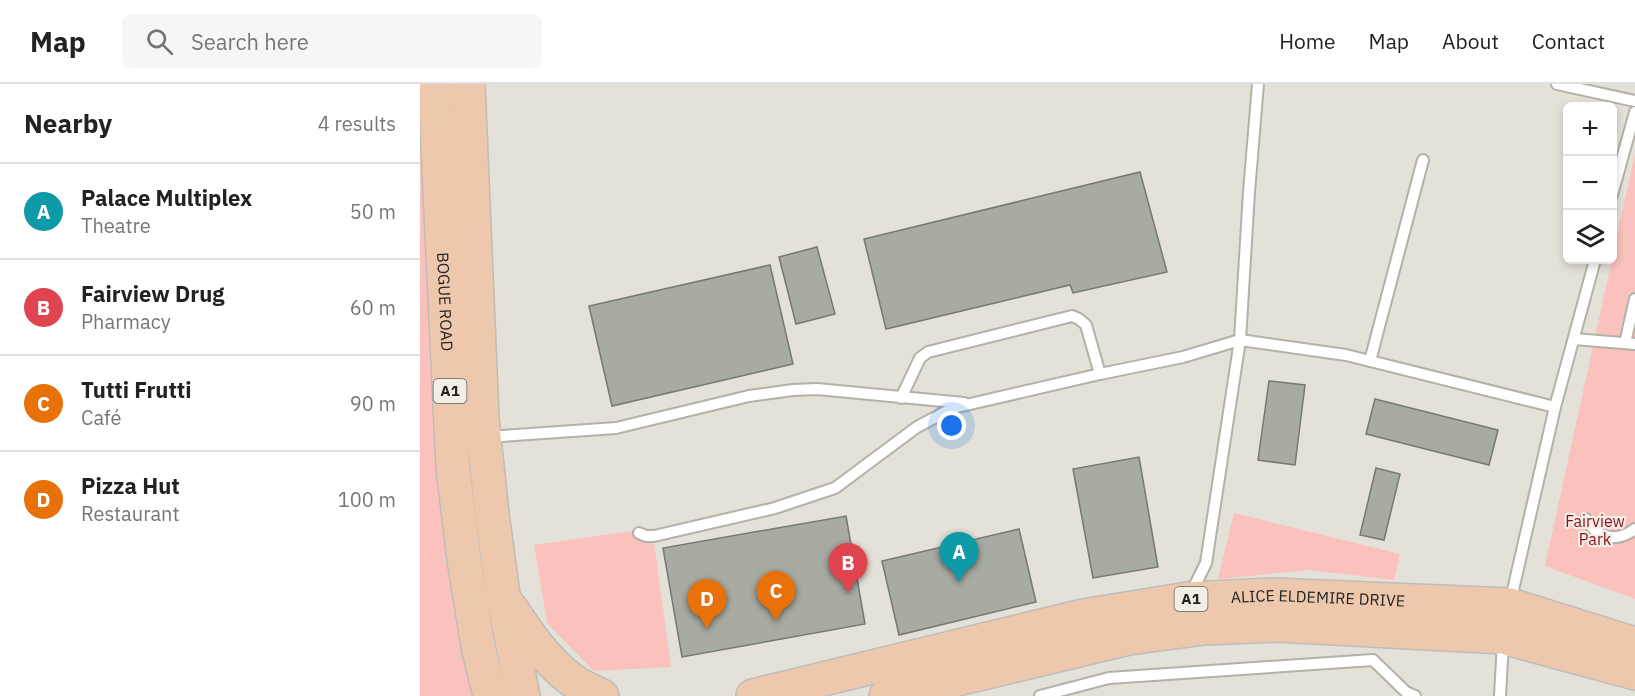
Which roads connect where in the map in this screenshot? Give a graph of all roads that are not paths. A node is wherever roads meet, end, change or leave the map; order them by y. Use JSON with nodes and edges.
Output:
{"nodes":[{"id":1,"x":435,"y":84,"type":"edge"},
{"id":2,"x":468,"y":84,"type":"edge"},
{"id":3,"x":1258,"y":84,"type":"edge"},
{"id":4,"x":1557,"y":84,"type":"edge"},
{"id":5,"x":1635,"y":101,"type":"edge"},
{"id":6,"x":1635,"y":112,"type":"edge"},
{"id":7,"x":1423,"y":160,"type":"dead end"},
{"id":8,"x":1617,"y":177,"type":"edge"},
{"id":9,"x":1594,"y":264,"type":"edge"},
{"id":10,"x":1635,"y":299,"type":"edge"},
{"id":11,"x":1574,"y":339,"type":"junction"},
{"id":12,"x":1240,"y":340,"type":"junction"},
{"id":13,"x":1630,"y":343,"type":"edge"},
{"id":14,"x":1370,"y":361,"type":"junction"},
{"id":15,"x":1100,"y":374,"type":"junction"},
{"id":16,"x":901,"y":398,"type":"junction"},
{"id":17,"x":970,"y":404,"type":"junction"},
{"id":18,"x":1555,"y":407,"type":"junction"},
{"id":19,"x":485,"y":437,"type":"junction"},
{"id":20,"x":1586,"y":519,"type":"dead end"},
{"id":21,"x":1635,"y":529,"type":"edge"},
{"id":22,"x":639,"y":533,"type":"dead end"},
{"id":23,"x":503,"y":595,"type":"junction"},
{"id":24,"x":1188,"y":599,"type":"junction"},
{"id":25,"x":1507,"y":621,"type":"junction"},
{"id":26,"x":1635,"y":644,"type":"edge"},
{"id":27,"x":1635,"y":673,"type":"edge"},
{"id":28,"x":490,"y":696,"type":"edge"},
{"id":29,"x":523,"y":696,"type":"edge"},
{"id":30,"x":602,"y":696,"type":"edge"},
{"id":31,"x":753,"y":696,"type":"edge"},
{"id":32,"x":886,"y":696,"type":"edge"},
{"id":33,"x":1040,"y":696,"type":"edge"},
{"id":34,"x":1415,"y":696,"type":"edge"},
{"id":35,"x":1500,"y":696,"type":"edge"}],
"edges":[{"from":1,"to":28,"type":"main road","name":"BOGUE ROAD","number":"A1"},
{"from":2,"to":19,"type":"main road","name":"BOGUE ROAD","number":"A1"},
{"from":3,"to":12,"type":"lane"},
{"from":4,"to":5,"type":"lane"},
{"from":6,"to":8,"type":"lane"},
{"from":7,"to":14,"type":"lane"},
{"from":9,"to":11,"type":"lane"},
{"from":10,"to":13,"type":"lane"},
{"from":11,"to":13,"type":"lane"},
{"from":11,"to":18,"type":"lane"},
{"from":12,"to":14,"type":"lane"},
{"from":12,"to":15,"type":"lane"},
{"from":12,"to":24,"type":"lane"},
{"from":14,"to":18,"type":"lane"},
{"from":15,"to":16,"type":"lane"},
{"from":15,"to":17,"type":"lane"},
{"from":16,"to":17,"type":"lane"},
{"from":16,"to":19,"type":"lane"},
{"from":17,"to":22,"type":"lane"},
{"from":18,"to":25,"type":"lane"},
{"from":19,"to":23,"type":"main road","name":"BOGUE ROAD","number":"A1"},
{"from":20,"to":21,"type":"lane"},
{"from":23,"to":29,"type":"main road","name":"BOGUE ROAD","number":"A1"},
{"from":23,"to":30,"type":"main road"},
{"from":24,"to":25,"type":"main road","name":"ALICE ELDEMIRE DRIVE","number":"A1"},
{"from":24,"to":31,"type":"main road","name":"ALICE ELDEMIRE DRIVE","number":"A1"},
{"from":25,"to":26,"type":"main road","name":"ALICE ELDEMIRE DRIVE","number":"A1"},
{"from":25,"to":27,"type":"main road","name":"ALICE ELDEMIRE DRIVE","number":"A1"},
{"from":25,"to":32,"type":"main road","name":"ALICE ELDEMIRE DRIVE","number":"A1"},
{"from":25,"to":35,"type":"lane"},
{"from":33,"to":34,"type":"lane"}]}
